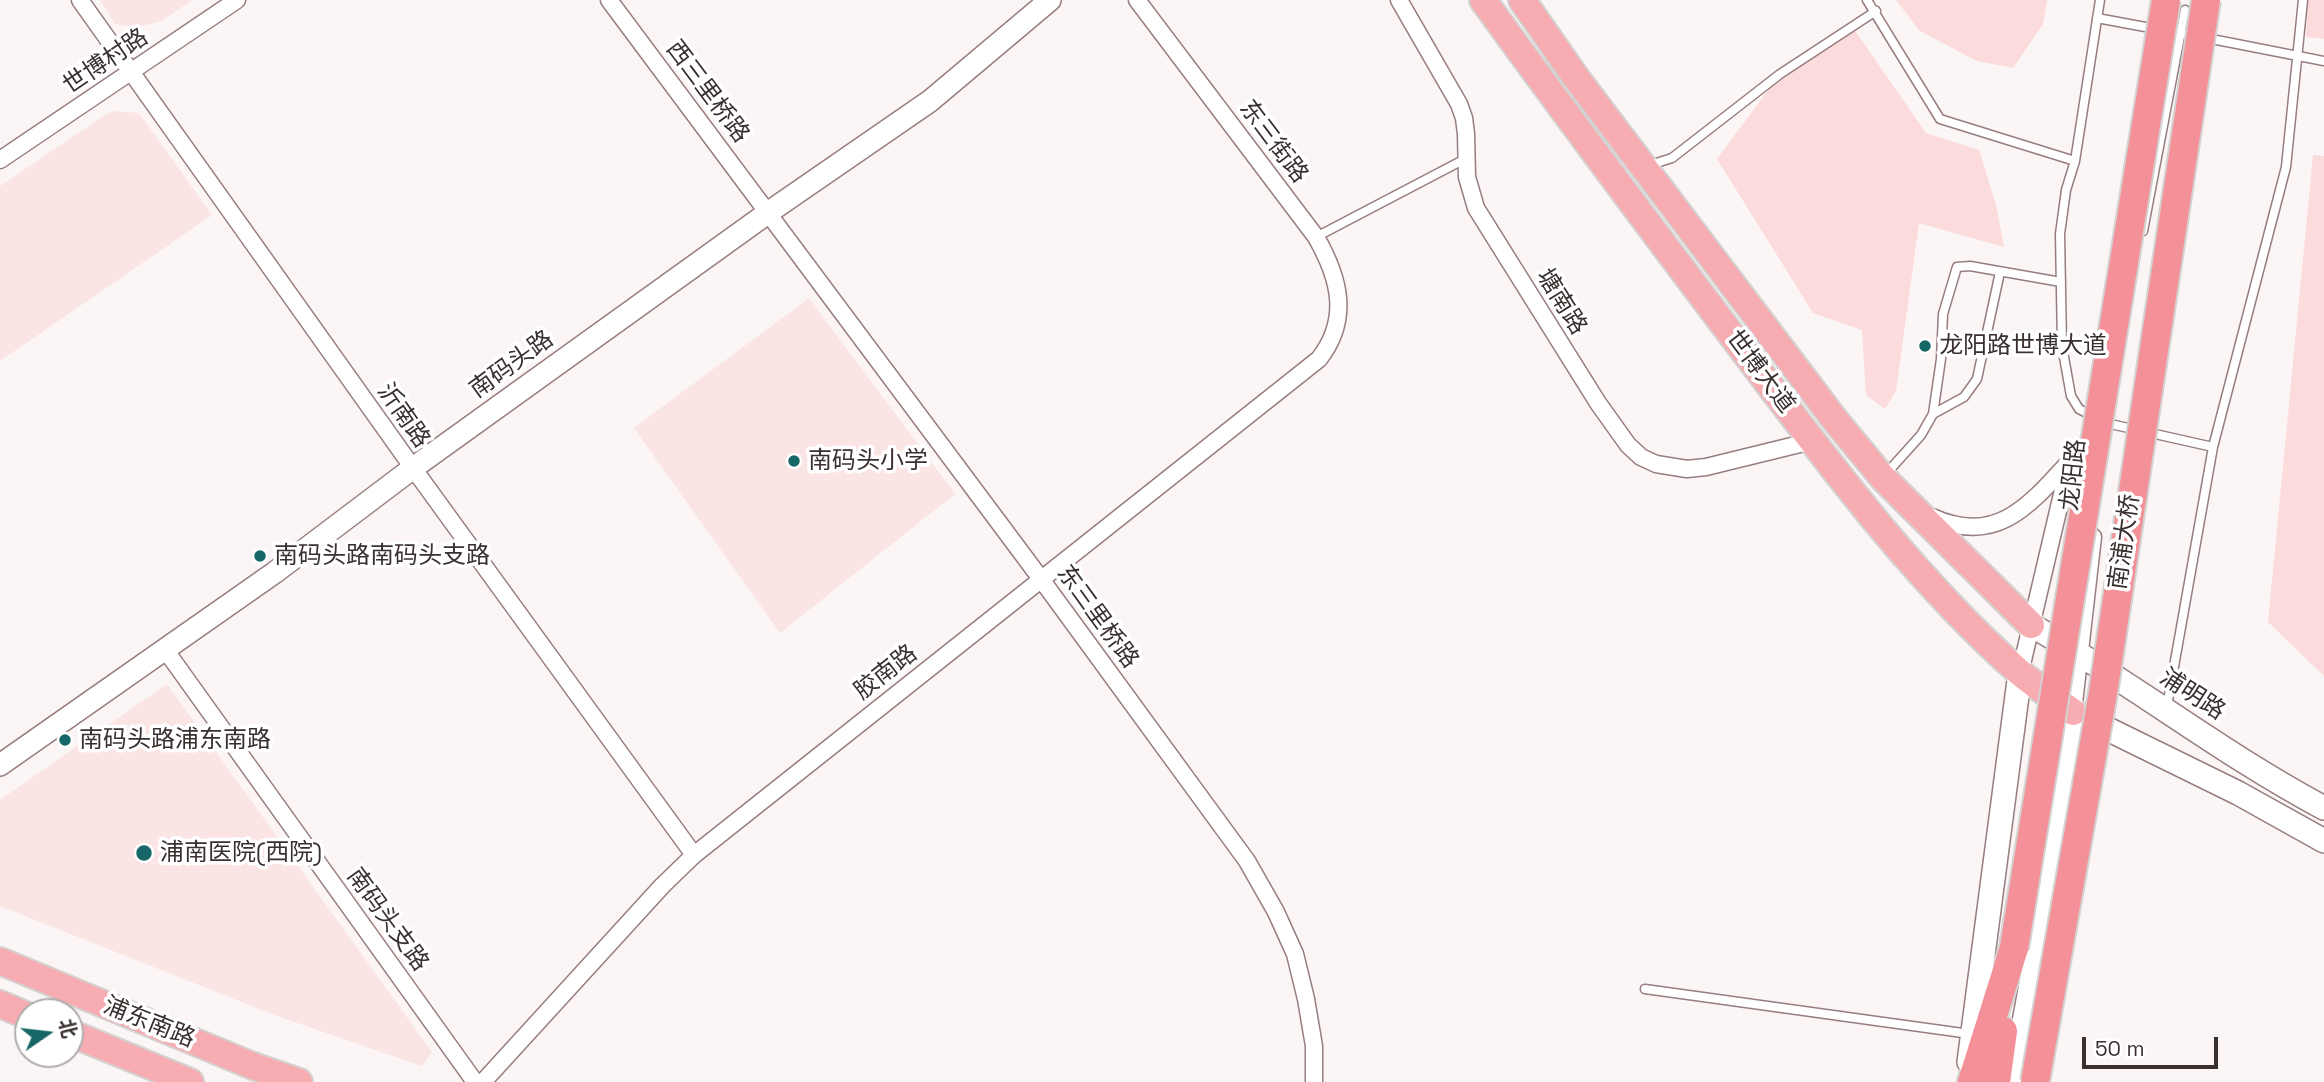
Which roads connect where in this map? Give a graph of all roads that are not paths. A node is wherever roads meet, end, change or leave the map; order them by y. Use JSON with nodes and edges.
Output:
{"nodes":[{"id":1,"x":80,"y":0,"type":"edge"},
{"id":2,"x":237,"y":0,"type":"edge"},
{"id":3,"x":609,"y":0,"type":"edge"},
{"id":4,"x":1050,"y":0,"type":"edge"},
{"id":5,"x":1137,"y":0,"type":"edge"},
{"id":6,"x":1399,"y":0,"type":"edge"},
{"id":7,"x":1483,"y":0,"type":"edge"},
{"id":8,"x":1522,"y":0,"type":"edge"},
{"id":9,"x":1867,"y":0,"type":"edge"},
{"id":10,"x":2100,"y":0,"type":"edge"},
{"id":11,"x":2303,"y":0,"type":"edge"},
{"id":12,"x":2186,"y":3,"type":"edge"},
{"id":13,"x":1876,"y":11,"type":"junction"},
{"id":14,"x":2097,"y":18,"type":"junction"},
{"id":15,"x":2181,"y":33,"type":"junction"},
{"id":16,"x":2297,"y":55,"type":"junction"},
{"id":17,"x":2324,"y":61,"type":"edge"},
{"id":18,"x":132,"y":72,"type":"junction"},
{"id":19,"x":1465,"y":159,"type":"junction"},
{"id":20,"x":0,"y":160,"type":"edge"},
{"id":21,"x":2075,"y":161,"type":"junction"},
{"id":22,"x":1644,"y":167,"type":"junction"},
{"id":23,"x":769,"y":212,"type":"junction"},
{"id":24,"x":2142,"y":235,"type":"dead end"},
{"id":25,"x":1316,"y":237,"type":"junction"},
{"id":26,"x":2000,"y":272,"type":"junction"},
{"id":27,"x":2062,"y":282,"type":"junction"},
{"id":28,"x":1337,"y":325,"type":"joint"},
{"id":29,"x":2119,"y":356,"type":"dead end"},
{"id":30,"x":1933,"y":414,"type":"junction"},
{"id":31,"x":2106,"y":424,"type":"junction"},
{"id":32,"x":1812,"y":441,"type":"junction"},
{"id":33,"x":2213,"y":447,"type":"junction"},
{"id":34,"x":2070,"y":460,"type":"junction"},
{"id":35,"x":413,"y":468,"type":"junction"},
{"id":36,"x":1883,"y":478,"type":"junction"},
{"id":37,"x":1041,"y":579,"type":"junction"},
{"id":38,"x":2031,"y":625,"type":"junction"},
{"id":39,"x":164,"y":648,"type":"junction"},
{"id":40,"x":2080,"y":653,"type":"junction"},
{"id":41,"x":2020,"y":673,"type":"junction"},
{"id":42,"x":2166,"y":709,"type":"junction"},
{"id":43,"x":2073,"y":712,"type":"junction"},
{"id":44,"x":0,"y":765,"type":"edge"},
{"id":45,"x":2324,"y":808,"type":"edge"},
{"id":46,"x":2324,"y":841,"type":"edge"},
{"id":47,"x":694,"y":855,"type":"junction"},
{"id":48,"x":2014,"y":948,"type":"junction"},
{"id":49,"x":0,"y":961,"type":"edge"},
{"id":50,"x":1645,"y":989,"type":"dead end"},
{"id":51,"x":1972,"y":1034,"type":"junction"},
{"id":52,"x":84,"y":1039,"type":"edge"},
{"id":53,"x":190,"y":1082,"type":"edge"},
{"id":54,"x":299,"y":1082,"type":"edge"},
{"id":55,"x":475,"y":1082,"type":"edge"},
{"id":56,"x":483,"y":1082,"type":"edge"},
{"id":57,"x":1314,"y":1082,"type":"edge"},
{"id":58,"x":1966,"y":1082,"type":"edge"},
{"id":59,"x":1972,"y":1082,"type":"edge"},
{"id":60,"x":1996,"y":1082,"type":"edge"},
{"id":61,"x":2013,"y":1082,"type":"edge"},
{"id":62,"x":2035,"y":1082,"type":"edge"}],
"edges":[{"from":1,"to":18,"type":"street","name":"沂南路"},
{"from":2,"to":18,"type":"street","name":"世博村路"},
{"from":3,"to":23,"type":"street","name":"西三里桥路"},
{"from":4,"to":23,"type":"street","name":"南码头路"},
{"from":5,"to":25,"type":"street","name":"东三街路"},
{"from":6,"to":19,"type":"street","name":"塘南路"},
{"from":7,"to":32,"type":"main road","name":"世博大道"},
{"from":8,"to":22,"type":"main road","name":"世博大道"},
{"from":9,"to":13,"type":"lane"},
{"from":10,"to":14,"type":"lane"},
{"from":11,"to":16,"type":"lane"},
{"from":12,"to":15,"type":"lane"},
{"from":12,"to":48,"type":"highway","name":"南浦大桥","bridge":true},
{"from":12,"to":62,"type":"highway","name":"南浦大桥","bridge":true},
{"from":13,"to":21,"type":"lane"},
{"from":13,"to":22,"type":"lane"},
{"from":14,"to":15,"type":"lane"},
{"from":14,"to":21,"type":"lane"},
{"from":15,"to":16,"type":"lane"},
{"from":15,"to":24,"type":"lane"},
{"from":16,"to":17,"type":"lane"},
{"from":16,"to":33,"type":"lane"},
{"from":18,"to":20,"type":"street","name":"世博村路"},
{"from":18,"to":35,"type":"street","name":"沂南路"},
{"from":19,"to":25,"type":"lane"},
{"from":19,"to":32,"type":"street","name":"塘南路"},
{"from":21,"to":27,"type":"lane"},
{"from":22,"to":36,"type":"main road","name":"世博大道"},
{"from":23,"to":35,"type":"street","name":"南码头路"},
{"from":23,"to":37,"type":"street","name":"东三里桥路"},
{"from":25,"to":28,"type":"street","name":"东三街路"},
{"from":26,"to":27,"type":"lane"},
{"from":26,"to":30,"type":"lane"},
{"from":26,"to":30,"type":"lane"},
{"from":27,"to":31,"type":"lane"},
{"from":28,"to":37,"type":"street","name":"胶南路"},
{"from":29,"to":31,"type":"lane"},
{"from":30,"to":36,"type":"lane"},
{"from":31,"to":33,"type":"lane"},
{"from":31,"to":34,"type":"street","name":"龙阳路"},
{"from":31,"to":40,"type":"street","name":"龙阳路"},
{"from":32,"to":41,"type":"main road","name":"世博大道"},
{"from":33,"to":42,"type":"lane"},
{"from":34,"to":36,"type":"street"},
{"from":34,"to":38,"type":"street","name":"龙阳路"},
{"from":35,"to":39,"type":"street","name":"南码头路"},
{"from":35,"to":47,"type":"street","name":"沂南路"},
{"from":36,"to":38,"type":"main road","name":"世博大道"},
{"from":37,"to":47,"type":"street","name":"胶南路"},
{"from":37,"to":57,"type":"street","name":"东三里桥路"},
{"from":38,"to":40,"type":"main road","name":"浦明路"},
{"from":38,"to":41,"type":"street","name":"龙阳路"},
{"from":39,"to":44,"type":"street","name":"南码头路"},
{"from":39,"to":55,"type":"street","name":"南码头支路"},
{"from":40,"to":42,"type":"main road","name":"浦明路"},
{"from":40,"to":43,"type":"street","name":"龙阳路"},
{"from":41,"to":43,"type":"main road","name":"世博大道"},
{"from":41,"to":51,"type":"main road","name":"龙阳路"},
{"from":42,"to":45,"type":"main road","name":"浦明路"},
{"from":43,"to":46,"type":"main road"},
{"from":43,"to":61,"type":"main road","name":"龙阳路"},
{"from":47,"to":56,"type":"street","name":"胶南路"},
{"from":48,"to":59,"type":"highway"},
{"from":48,"to":60,"type":"highway","name":"南浦大桥"},
{"from":49,"to":54,"type":"main road","name":"浦东南路"},
{"from":50,"to":51,"type":"lane"},
{"from":51,"to":58,"type":"main road","name":"龙阳路"},
{"from":52,"to":53,"type":"main road","name":"浦东南路"}]}
